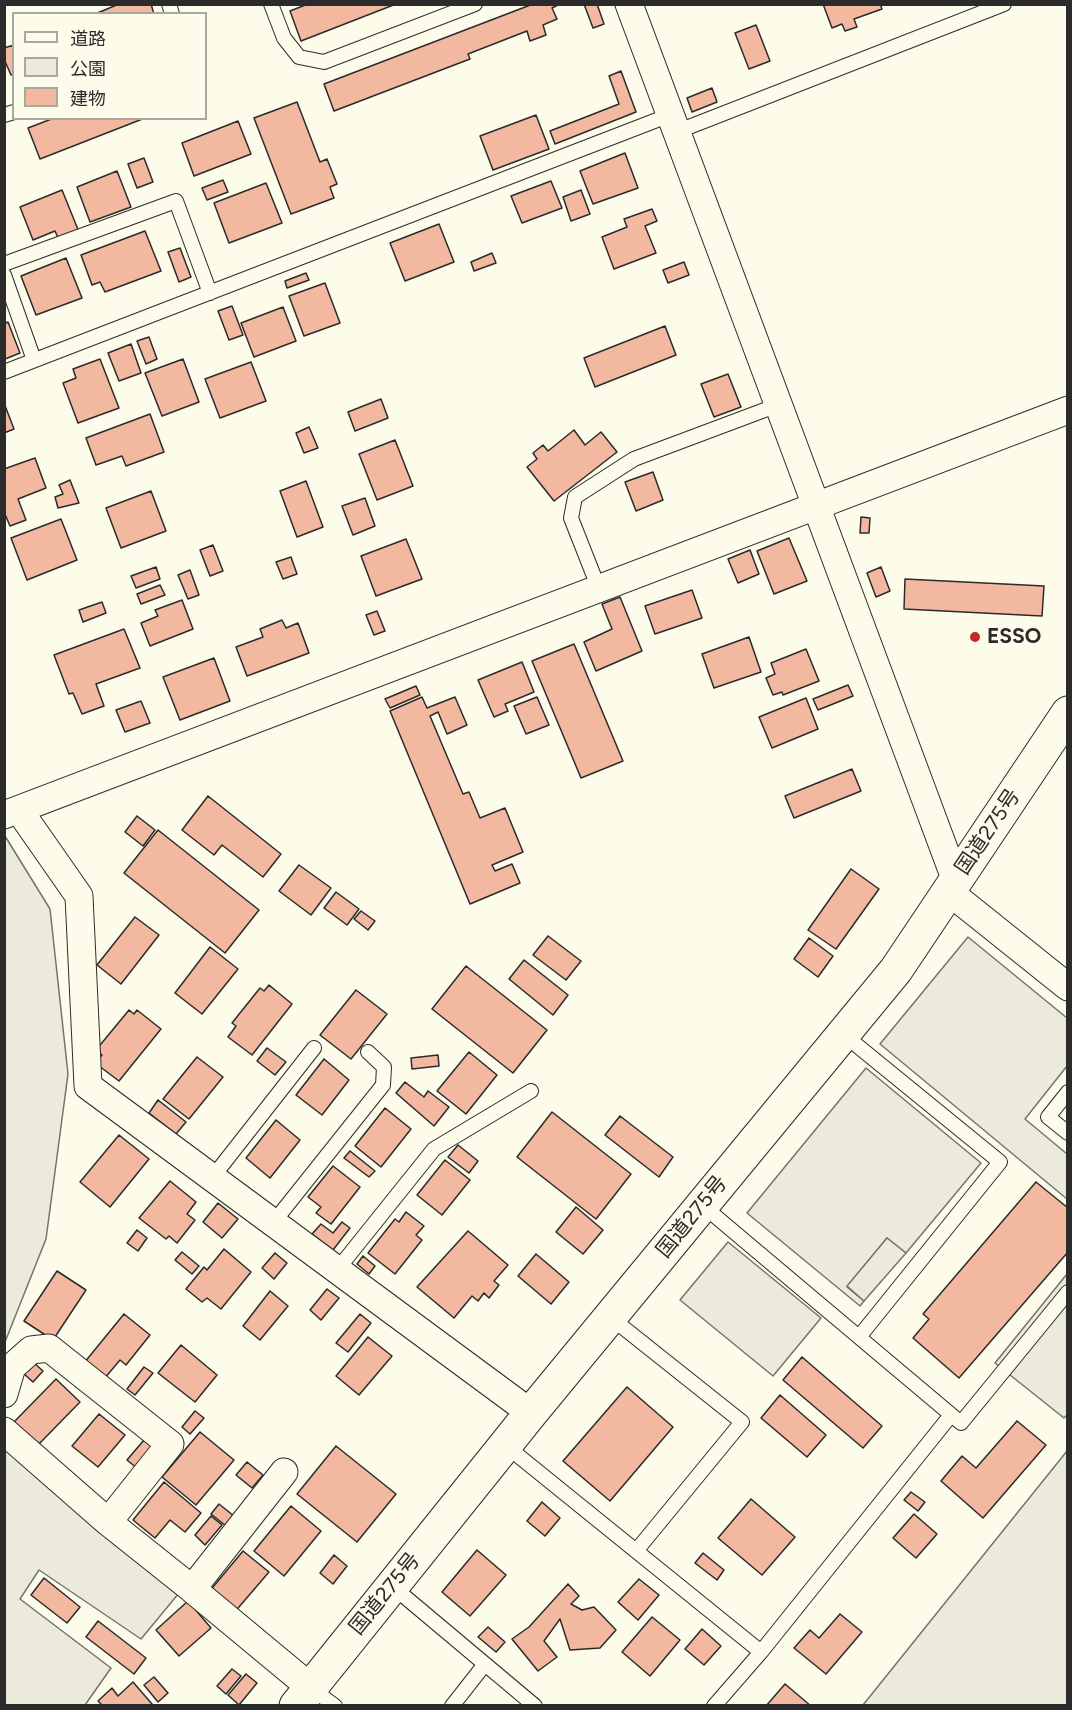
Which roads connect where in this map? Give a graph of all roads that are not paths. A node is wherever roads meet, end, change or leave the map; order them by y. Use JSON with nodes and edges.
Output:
{"nodes":[{"id":1,"x":271,"y":4,"type":"edge"},
{"id":2,"x":475,"y":4,"type":"edge"},
{"id":3,"x":629,"y":4,"type":"edge"},
{"id":4,"x":1004,"y":4,"type":"edge"},
{"id":5,"x":439,"y":11,"type":"edge"},
{"id":6,"x":673,"y":123,"type":"junction"},
{"id":7,"x":4,"y":264,"type":"edge"},
{"id":8,"x":4,"y":275,"type":"edge"},
{"id":9,"x":210,"y":292,"type":"junction"},
{"id":10,"x":34,"y":360,"type":"junction"},
{"id":11,"x":4,"y":372,"type":"edge"},
{"id":12,"x":778,"y":405,"type":"junction"},
{"id":13,"x":1068,"y":410,"type":"edge"},
{"id":14,"x":816,"y":506,"type":"junction"},
{"id":15,"x":599,"y":589,"type":"junction"},
{"id":16,"x":1068,"y":713,"type":"edge"},
{"id":17,"x":12,"y":813,"type":"edge"},
{"id":18,"x":952,"y":886,"type":"junction"},
{"id":19,"x":1068,"y":987,"type":"edge"},
{"id":20,"x":843,"y":1034,"type":"junction"},
{"id":21,"x":314,"y":1048,"type":"dead end"},
{"id":22,"x":368,"y":1052,"type":"dead end"},
{"id":23,"x":531,"y":1091,"type":"dead end"},
{"id":24,"x":1068,"y":1092,"type":"edge"},
{"id":25,"x":1068,"y":1133,"type":"edge"},
{"id":26,"x":212,"y":1178,"type":"junction"},
{"id":27,"x":702,"y":1205,"type":"junction"},
{"id":28,"x":273,"y":1222,"type":"junction"},
{"id":29,"x":337,"y":1270,"type":"junction"},
{"id":30,"x":1068,"y":1292,"type":"edge"},
{"id":31,"x":610,"y":1317,"type":"junction"},
{"id":32,"x":859,"y":1337,"type":"junction"},
{"id":33,"x":4,"y":1394,"type":"edge"},
{"id":34,"x":531,"y":1413,"type":"junction"},
{"id":35,"x":951,"y":1415,"type":"junction"},
{"id":36,"x":4,"y":1431,"type":"edge"},
{"id":37,"x":505,"y":1445,"type":"junction"},
{"id":38,"x":284,"y":1472,"type":"dead end"},
{"id":39,"x":108,"y":1522,"type":"junction"},
{"id":40,"x":636,"y":1551,"type":"junction"},
{"id":41,"x":392,"y":1586,"type":"junction"},
{"id":42,"x":192,"y":1589,"type":"junction"},
{"id":43,"x":760,"y":1652,"type":"junction"},
{"id":44,"x":485,"y":1664,"type":"junction"},
{"id":45,"x":314,"y":1699,"type":"edge"},
{"id":46,"x":452,"y":1706,"type":"edge"},
{"id":47,"x":535,"y":1706,"type":"edge"},
{"id":48,"x":714,"y":1706,"type":"edge"}],
"edges":[{"from":1,"to":5,"type":"lane"},
{"from":2,"to":5,"type":"lane"},
{"from":3,"to":6,"type":"street"},
{"from":4,"to":6,"type":"lane"},
{"from":6,"to":9,"type":"lane"},
{"from":6,"to":12,"type":"street"},
{"from":7,"to":9,"type":"lane"},
{"from":8,"to":10,"type":"lane"},
{"from":9,"to":10,"type":"lane"},
{"from":10,"to":11,"type":"lane"},
{"from":12,"to":14,"type":"street"},
{"from":12,"to":15,"type":"lane"},
{"from":13,"to":14,"type":"street"},
{"from":14,"to":15,"type":"street"},
{"from":14,"to":18,"type":"street"},
{"from":15,"to":17,"type":"street"},
{"from":16,"to":18,"type":"highway","name":"国道275号"},
{"from":17,"to":26,"type":"street"},
{"from":18,"to":19,"type":"street"},
{"from":18,"to":20,"type":"highway","name":"国道275号"},
{"from":20,"to":27,"type":"highway","name":"国道275号"},
{"from":20,"to":32,"type":"lane"},
{"from":21,"to":26,"type":"lane"},
{"from":22,"to":28,"type":"lane"},
{"from":23,"to":29,"type":"lane"},
{"from":24,"to":25,"type":"lane"},
{"from":26,"to":28,"type":"street"},
{"from":27,"to":31,"type":"highway","name":"国道275号"},
{"from":27,"to":32,"type":"lane"},
{"from":28,"to":29,"type":"street"},
{"from":29,"to":34,"type":"street"},
{"from":30,"to":35,"type":"lane"},
{"from":31,"to":34,"type":"highway","name":"国道275号"},
{"from":31,"to":40,"type":"lane"},
{"from":32,"to":35,"type":"lane"},
{"from":33,"to":39,"type":"street"},
{"from":34,"to":37,"type":"highway","name":"国道275号"},
{"from":35,"to":43,"type":"lane"},
{"from":36,"to":39,"type":"street"},
{"from":37,"to":40,"type":"lane"},
{"from":37,"to":41,"type":"highway","name":"国道275号"},
{"from":38,"to":42,"type":"street"},
{"from":39,"to":42,"type":"street"},
{"from":40,"to":43,"type":"lane"},
{"from":41,"to":44,"type":"lane"},
{"from":41,"to":45,"type":"highway","name":"国道275号"},
{"from":42,"to":45,"type":"street"},
{"from":43,"to":48,"type":"lane"},
{"from":44,"to":46,"type":"lane"},
{"from":44,"to":47,"type":"lane"}]}
